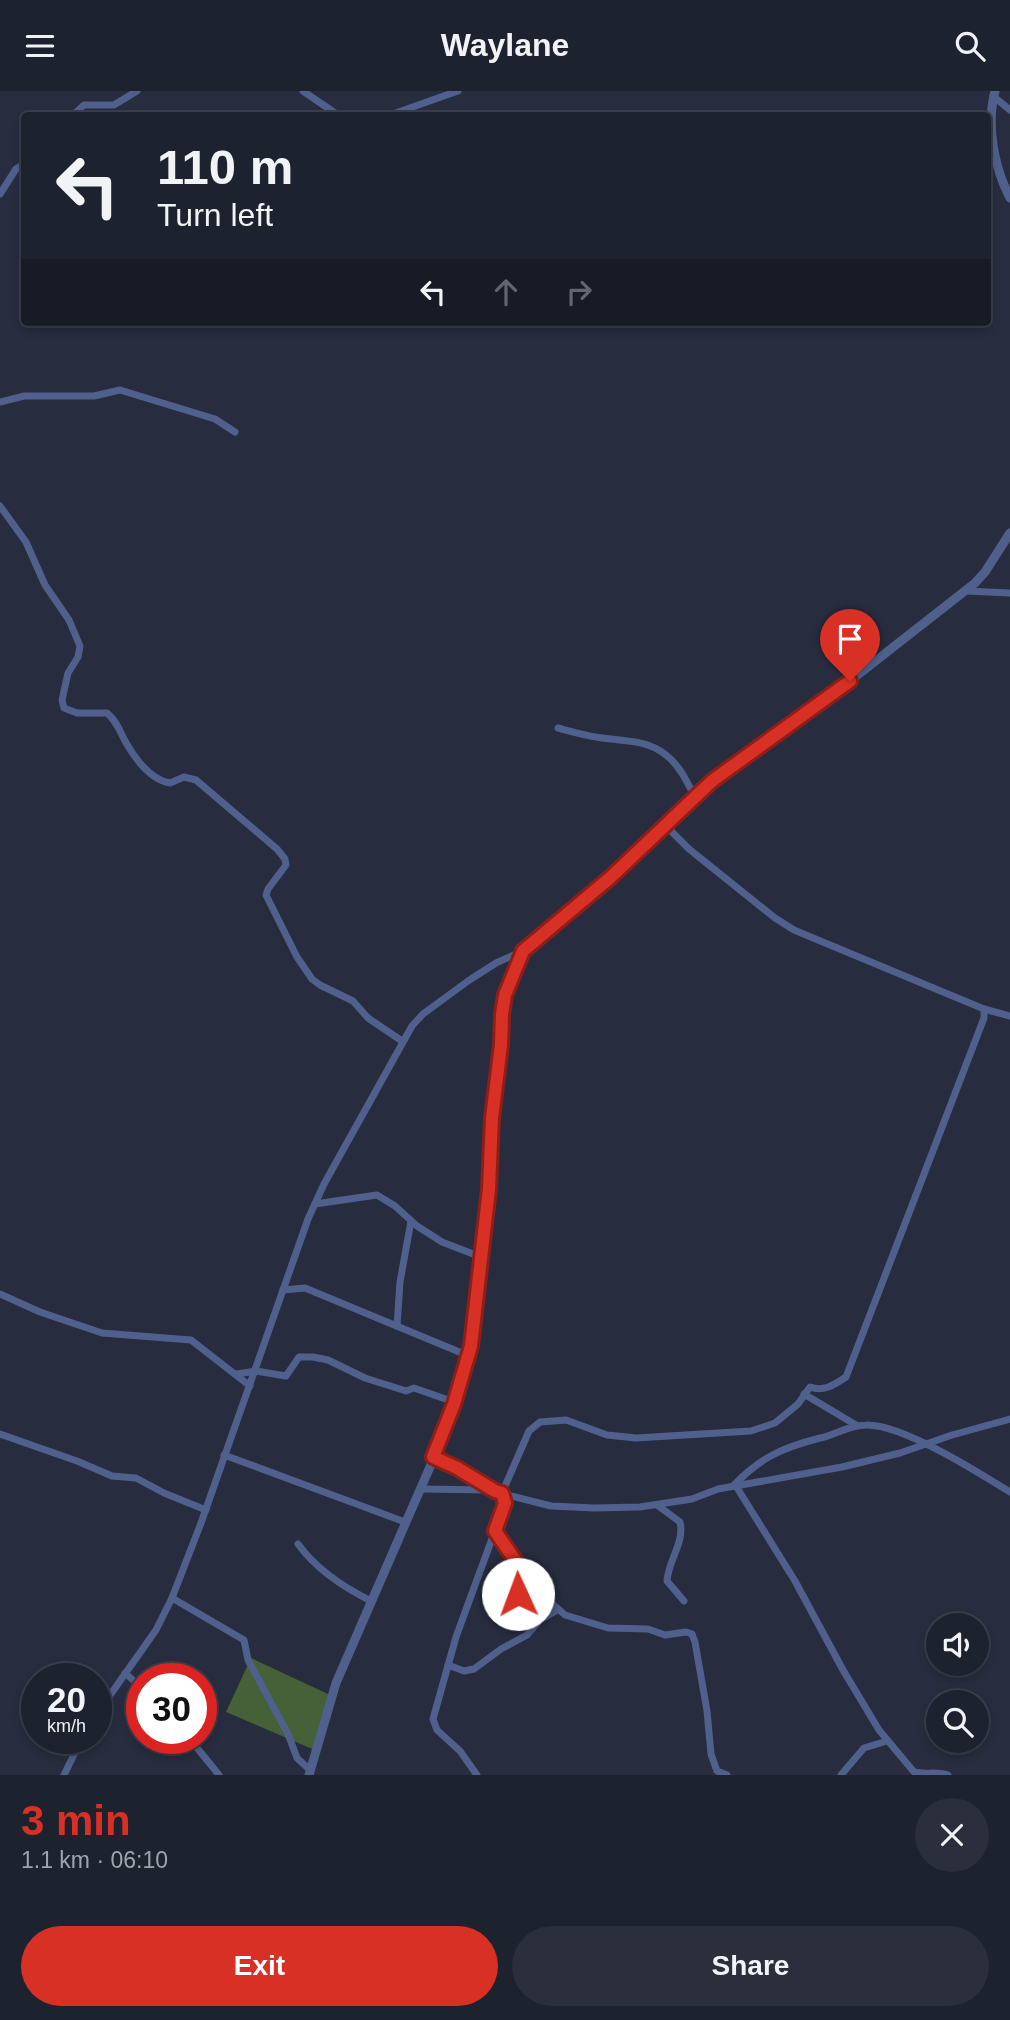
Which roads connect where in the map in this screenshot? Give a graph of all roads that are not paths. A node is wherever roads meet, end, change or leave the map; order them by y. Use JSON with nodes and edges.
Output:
{"nodes":[{"id":1,"x":137,"y":91,"type":"edge"},
{"id":2,"x":303,"y":91,"type":"edge"},
{"id":3,"x":458,"y":91,"type":"edge"},
{"id":4,"x":994,"y":94,"type":"edge"},
{"id":5,"x":1010,"y":110,"type":"edge"},
{"id":6,"x":76,"y":112,"type":"edge"},
{"id":7,"x":334,"y":112,"type":"edge"},
{"id":8,"x":398,"y":112,"type":"edge"},
{"id":9,"x":21,"y":166,"type":"edge"},
{"id":10,"x":0,"y":194,"type":"edge"},
{"id":11,"x":1010,"y":198,"type":"edge"},
{"id":12,"x":1,"y":404,"type":"edge"},
{"id":13,"x":235,"y":432,"type":"dead end"},
{"id":14,"x":0,"y":506,"type":"edge"},
{"id":15,"x":1010,"y":533,"type":"edge"},
{"id":16,"x":966,"y":591,"type":"junction"},
{"id":17,"x":1010,"y":593,"type":"edge"},
{"id":18,"x":558,"y":728,"type":"dead end"},
{"id":19,"x":694,"y":796,"type":"junction"},
{"id":20,"x":669,"y":822,"type":"junction"},
{"id":21,"x":523,"y":951,"type":"junction"},
{"id":22,"x":984,"y":1009,"type":"junction"},
{"id":23,"x":1010,"y":1016,"type":"edge"},
{"id":24,"x":402,"y":1041,"type":"junction"},
{"id":25,"x":314,"y":1204,"type":"junction"},
{"id":26,"x":411,"y":1221,"type":"junction"},
{"id":27,"x":481,"y":1257,"type":"junction"},
{"id":28,"x":284,"y":1290,"type":"junction"},
{"id":29,"x":0,"y":1294,"type":"edge"},
{"id":30,"x":397,"y":1326,"type":"junction"},
{"id":31,"x":469,"y":1356,"type":"junction"},
{"id":32,"x":256,"y":1371,"type":"junction"},
{"id":33,"x":237,"y":1374,"type":"junction"},
{"id":34,"x":250,"y":1386,"type":"junction"},
{"id":35,"x":804,"y":1394,"type":"junction"},
{"id":36,"x":454,"y":1402,"type":"junction"},
{"id":37,"x":1010,"y":1419,"type":"edge"},
{"id":38,"x":857,"y":1426,"type":"junction"},
{"id":39,"x":0,"y":1434,"type":"edge"},
{"id":40,"x":925,"y":1445,"type":"junction"},
{"id":41,"x":224,"y":1455,"type":"junction"},
{"id":42,"x":433,"y":1457,"type":"junction"},
{"id":43,"x":734,"y":1486,"type":"junction"},
{"id":44,"x":421,"y":1489,"type":"junction"},
{"id":45,"x":498,"y":1492,"type":"junction"},
{"id":46,"x":1010,"y":1492,"type":"edge"},
{"id":47,"x":657,"y":1504,"type":"junction"},
{"id":48,"x":206,"y":1510,"type":"junction"},
{"id":49,"x":405,"y":1522,"type":"junction"},
{"id":50,"x":495,"y":1531,"type":"junction"},
{"id":51,"x":298,"y":1544,"type":"dead end"},
{"id":52,"x":524,"y":1573,"type":"junction"},
{"id":53,"x":172,"y":1598,"type":"junction"},
{"id":54,"x":370,"y":1601,"type":"junction"},
{"id":55,"x":684,"y":1601,"type":"dead end"},
{"id":56,"x":557,"y":1610,"type":"junction"},
{"id":57,"x":540,"y":1620,"type":"junction"},
{"id":58,"x":448,"y":1665,"type":"junction"},
{"id":59,"x":125,"y":1673,"type":"joint"},
{"id":60,"x":112,"y":1692,"type":"edge"},
{"id":61,"x":879,"y":1730,"type":"junction"},
{"id":62,"x":887,"y":1741,"type":"junction"},
{"id":63,"x":871,"y":1745,"type":"junction"},
{"id":64,"x":74,"y":1754,"type":"edge"},
{"id":65,"x":201,"y":1754,"type":"edge"},
{"id":66,"x":309,"y":1773,"type":"edge"},
{"id":67,"x":64,"y":1775,"type":"edge"},
{"id":68,"x":219,"y":1775,"type":"edge"},
{"id":69,"x":477,"y":1775,"type":"edge"},
{"id":70,"x":727,"y":1775,"type":"edge"},
{"id":71,"x":841,"y":1775,"type":"edge"},
{"id":72,"x":948,"y":1775,"type":"edge"}],
"edges":[{"from":1,"to":6,"type":"street"},
{"from":2,"to":7,"type":"street"},
{"from":3,"to":8,"type":"street"},
{"from":4,"to":5,"type":"street"},
{"from":4,"to":11,"type":"street"},
{"from":9,"to":10,"type":"street"},
{"from":12,"to":13,"type":"street"},
{"from":14,"to":24,"type":"street"},
{"from":15,"to":16,"type":"street"},
{"from":16,"to":17,"type":"street"},
{"from":16,"to":19,"type":"street"},
{"from":18,"to":19,"type":"street"},
{"from":19,"to":20,"type":"street"},
{"from":20,"to":21,"type":"street"},
{"from":20,"to":22,"type":"street"},
{"from":21,"to":24,"type":"street"},
{"from":21,"to":27,"type":"street"},
{"from":22,"to":23,"type":"street"},
{"from":22,"to":35,"type":"street"},
{"from":24,"to":25,"type":"street"},
{"from":25,"to":26,"type":"street"},
{"from":25,"to":28,"type":"street"},
{"from":26,"to":27,"type":"street"},
{"from":26,"to":30,"type":"street"},
{"from":27,"to":31,"type":"street"},
{"from":28,"to":30,"type":"street"},
{"from":28,"to":32,"type":"street"},
{"from":29,"to":33,"type":"street"},
{"from":30,"to":31,"type":"street"},
{"from":31,"to":36,"type":"street"},
{"from":32,"to":33,"type":"street"},
{"from":32,"to":34,"type":"street"},
{"from":32,"to":36,"type":"street"},
{"from":33,"to":34,"type":"street"},
{"from":34,"to":41,"type":"street"},
{"from":35,"to":38,"type":"street"},
{"from":35,"to":45,"type":"street"},
{"from":36,"to":42,"type":"street"},
{"from":37,"to":40,"type":"street"},
{"from":38,"to":40,"type":"street"},
{"from":38,"to":43,"type":"street"},
{"from":39,"to":48,"type":"street"},
{"from":40,"to":43,"type":"street"},
{"from":40,"to":46,"type":"street"},
{"from":41,"to":48,"type":"street"},
{"from":41,"to":49,"type":"street"},
{"from":42,"to":44,"type":"street"},
{"from":42,"to":45,"type":"street"},
{"from":43,"to":47,"type":"street"},
{"from":43,"to":61,"type":"street"},
{"from":44,"to":45,"type":"street"},
{"from":44,"to":49,"type":"street"},
{"from":45,"to":47,"type":"street"},
{"from":45,"to":50,"type":"street"},
{"from":47,"to":55,"type":"street"},
{"from":48,"to":53,"type":"street"},
{"from":49,"to":54,"type":"street"},
{"from":50,"to":52,"type":"street"},
{"from":50,"to":58,"type":"street"},
{"from":51,"to":54,"type":"street"},
{"from":52,"to":56,"type":"street"},
{"from":52,"to":57,"type":"street"},
{"from":53,"to":59,"type":"street"},
{"from":53,"to":66,"type":"street"},
{"from":54,"to":66,"type":"street"},
{"from":56,"to":57,"type":"street"},
{"from":56,"to":70,"type":"street"},
{"from":57,"to":58,"type":"street"},
{"from":58,"to":69,"type":"street"},
{"from":59,"to":60,"type":"street"},
{"from":61,"to":62,"type":"street"},
{"from":61,"to":63,"type":"street"},
{"from":62,"to":63,"type":"street"},
{"from":62,"to":72,"type":"street"},
{"from":63,"to":71,"type":"street"},
{"from":64,"to":67,"type":"street"},
{"from":65,"to":68,"type":"street"}]}
